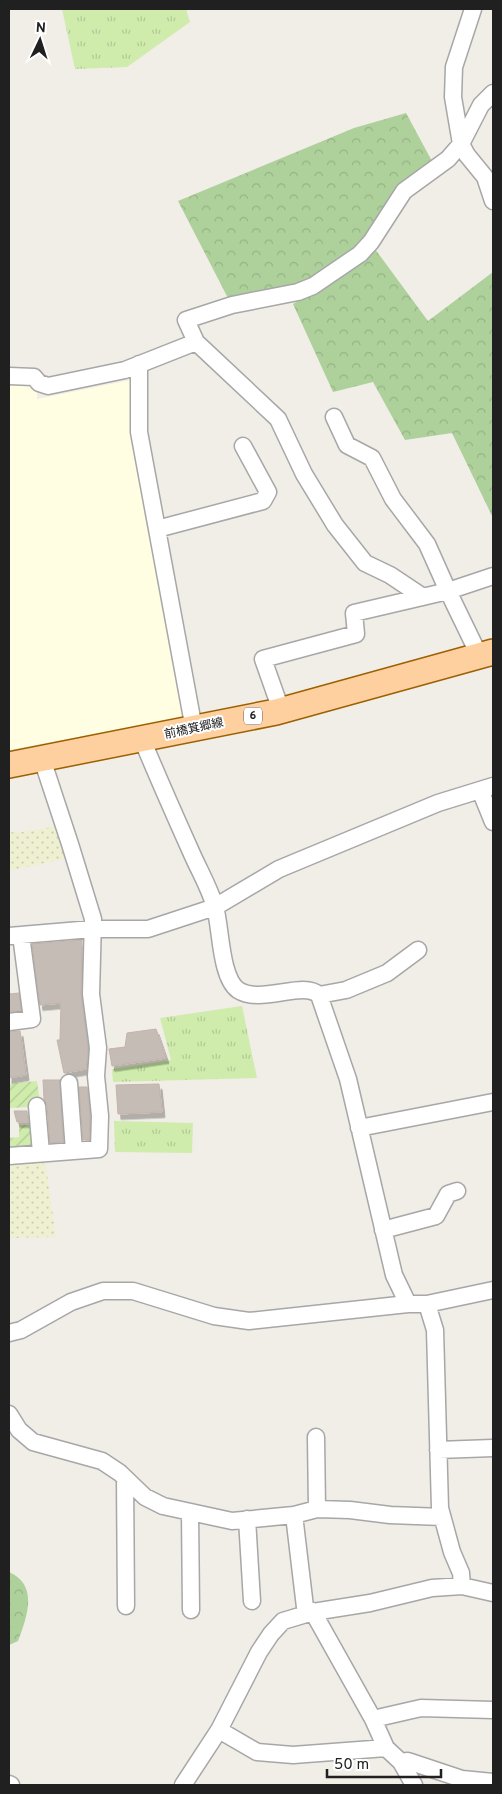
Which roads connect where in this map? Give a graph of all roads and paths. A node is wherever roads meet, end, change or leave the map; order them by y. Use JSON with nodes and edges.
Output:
{"nodes":[{"id":1,"x":472,"y":9,"type":"edge"},
{"id":2,"x":493,"y":93,"type":"edge"},
{"id":3,"x":461,"y":144,"type":"junction"},
{"id":4,"x":493,"y":201,"type":"edge"},
{"id":5,"x":196,"y":342,"type":"junction"},
{"id":6,"x":139,"y":364,"type":"junction"},
{"id":7,"x":9,"y":376,"type":"edge"},
{"id":8,"x":334,"y":417,"type":"dead end"},
{"id":9,"x":243,"y":446,"type":"dead end"},
{"id":10,"x":157,"y":529,"type":"junction"},
{"id":11,"x":493,"y":576,"type":"edge"},
{"id":12,"x":448,"y":591,"type":"junction"},
{"id":13,"x":424,"y":597,"type":"junction"},
{"id":14,"x":486,"y":654,"type":"edge"},
{"id":15,"x":281,"y":710,"type":"junction"},
{"id":16,"x":194,"y":728,"type":"junction"},
{"id":17,"x":142,"y":739,"type":"junction"},
{"id":18,"x":42,"y":759,"type":"junction"},
{"id":19,"x":9,"y":766,"type":"edge"},
{"id":20,"x":487,"y":788,"type":"edge"},
{"id":21,"x":493,"y":822,"type":"edge"},
{"id":22,"x":215,"y":907,"type":"junction"},
{"id":23,"x":92,"y":929,"type":"junction"},
{"id":24,"x":15,"y":936,"type":"edge"},
{"id":25,"x":418,"y":950,"type":"dead end"},
{"id":26,"x":319,"y":995,"type":"junction"},
{"id":27,"x":9,"y":1022,"type":"edge"},
{"id":28,"x":69,"y":1083,"type":"dead end"},
{"id":29,"x":493,"y":1102,"type":"edge"},
{"id":30,"x":37,"y":1106,"type":"dead end"},
{"id":31,"x":360,"y":1128,"type":"junction"},
{"id":32,"x":74,"y":1151,"type":"junction"},
{"id":33,"x":41,"y":1153,"type":"junction"},
{"id":34,"x":9,"y":1156,"type":"edge"},
{"id":35,"x":456,"y":1191,"type":"dead end"},
{"id":36,"x":383,"y":1230,"type":"junction"},
{"id":37,"x":493,"y":1290,"type":"edge"},
{"id":38,"x":408,"y":1304,"type":"junction"},
{"id":39,"x":427,"y":1304,"type":"junction"},
{"id":40,"x":9,"y":1333,"type":"edge"},
{"id":41,"x":9,"y":1414,"type":"edge"},
{"id":42,"x":316,"y":1437,"type":"dead end"},
{"id":43,"x":493,"y":1448,"type":"edge"},
{"id":44,"x":438,"y":1450,"type":"junction"},
{"id":45,"x":125,"y":1478,"type":"junction"},
{"id":46,"x":317,"y":1509,"type":"junction"},
{"id":47,"x":190,"y":1512,"type":"junction"},
{"id":48,"x":294,"y":1515,"type":"junction"},
{"id":49,"x":442,"y":1518,"type":"junction"},
{"id":50,"x":247,"y":1519,"type":"junction"},
{"id":51,"x":462,"y":1586,"type":"junction"},
{"id":52,"x":493,"y":1592,"type":"edge"},
{"id":53,"x":252,"y":1601,"type":"dead end"},
{"id":54,"x":126,"y":1606,"type":"dead end"},
{"id":55,"x":191,"y":1610,"type":"dead end"},
{"id":56,"x":313,"y":1612,"type":"junction"},
{"id":57,"x":493,"y":1710,"type":"edge"},
{"id":58,"x":373,"y":1719,"type":"junction"},
{"id":59,"x":219,"y":1730,"type":"junction"},
{"id":60,"x":386,"y":1748,"type":"junction"},
{"id":61,"x":401,"y":1762,"type":"junction"},
{"id":62,"x":493,"y":1782,"type":"edge"},
{"id":63,"x":183,"y":1785,"type":"edge"},
{"id":64,"x":414,"y":1785,"type":"edge"}],
"edges":[{"from":1,"to":3,"type":"street"},
{"from":2,"to":3,"type":"street"},
{"from":3,"to":4,"type":"street"},
{"from":3,"to":5,"type":"street"},
{"from":5,"to":6,"type":"street"},
{"from":5,"to":13,"type":"street"},
{"from":6,"to":7,"type":"street"},
{"from":6,"to":10,"type":"street"},
{"from":8,"to":12,"type":"street"},
{"from":9,"to":10,"type":"street"},
{"from":10,"to":16,"type":"street"},
{"from":11,"to":12,"type":"street"},
{"from":12,"to":13,"type":"street"},
{"from":12,"to":14,"type":"street"},
{"from":13,"to":15,"type":"street"},
{"from":14,"to":15,"type":"main road","name":"前橋箕郷線","number":"6"},
{"from":15,"to":16,"type":"main road","name":"前橋箕郷線","number":"6"},
{"from":16,"to":17,"type":"main road","name":"前橋箕郷線","number":"6"},
{"from":17,"to":18,"type":"main road","name":"前橋箕郷線","number":"6"},
{"from":17,"to":22,"type":"street"},
{"from":18,"to":19,"type":"main road","name":"前橋箕郷線","number":"6"},
{"from":18,"to":23,"type":"street"},
{"from":20,"to":21,"type":"street"},
{"from":20,"to":22,"type":"street"},
{"from":22,"to":23,"type":"street"},
{"from":22,"to":26,"type":"street"},
{"from":23,"to":24,"type":"street"},
{"from":23,"to":32,"type":"street"},
{"from":24,"to":27,"type":"street"},
{"from":25,"to":26,"type":"street"},
{"from":26,"to":31,"type":"street"},
{"from":28,"to":32,"type":"street"},
{"from":29,"to":31,"type":"street"},
{"from":30,"to":33,"type":"street"},
{"from":31,"to":36,"type":"street"},
{"from":32,"to":33,"type":"street"},
{"from":33,"to":34,"type":"street"},
{"from":35,"to":36,"type":"street"},
{"from":36,"to":38,"type":"street"},
{"from":37,"to":39,"type":"street"},
{"from":38,"to":39,"type":"street"},
{"from":38,"to":40,"type":"street"},
{"from":39,"to":44,"type":"street"},
{"from":41,"to":45,"type":"street"},
{"from":42,"to":46,"type":"street"},
{"from":43,"to":44,"type":"street"},
{"from":44,"to":49,"type":"street"},
{"from":45,"to":47,"type":"street"},
{"from":45,"to":54,"type":"street"},
{"from":46,"to":48,"type":"street"},
{"from":46,"to":49,"type":"street"},
{"from":47,"to":50,"type":"street"},
{"from":47,"to":55,"type":"street"},
{"from":48,"to":50,"type":"street"},
{"from":48,"to":56,"type":"street"},
{"from":49,"to":51,"type":"street"},
{"from":50,"to":53,"type":"street"},
{"from":51,"to":52,"type":"street"},
{"from":51,"to":56,"type":"street"},
{"from":56,"to":58,"type":"street"},
{"from":56,"to":59,"type":"street"},
{"from":57,"to":58,"type":"street"},
{"from":58,"to":60,"type":"street"},
{"from":59,"to":60,"type":"street"},
{"from":59,"to":63,"type":"street"},
{"from":60,"to":61,"type":"street"},
{"from":61,"to":62,"type":"street"},
{"from":61,"to":64,"type":"street"}]}
